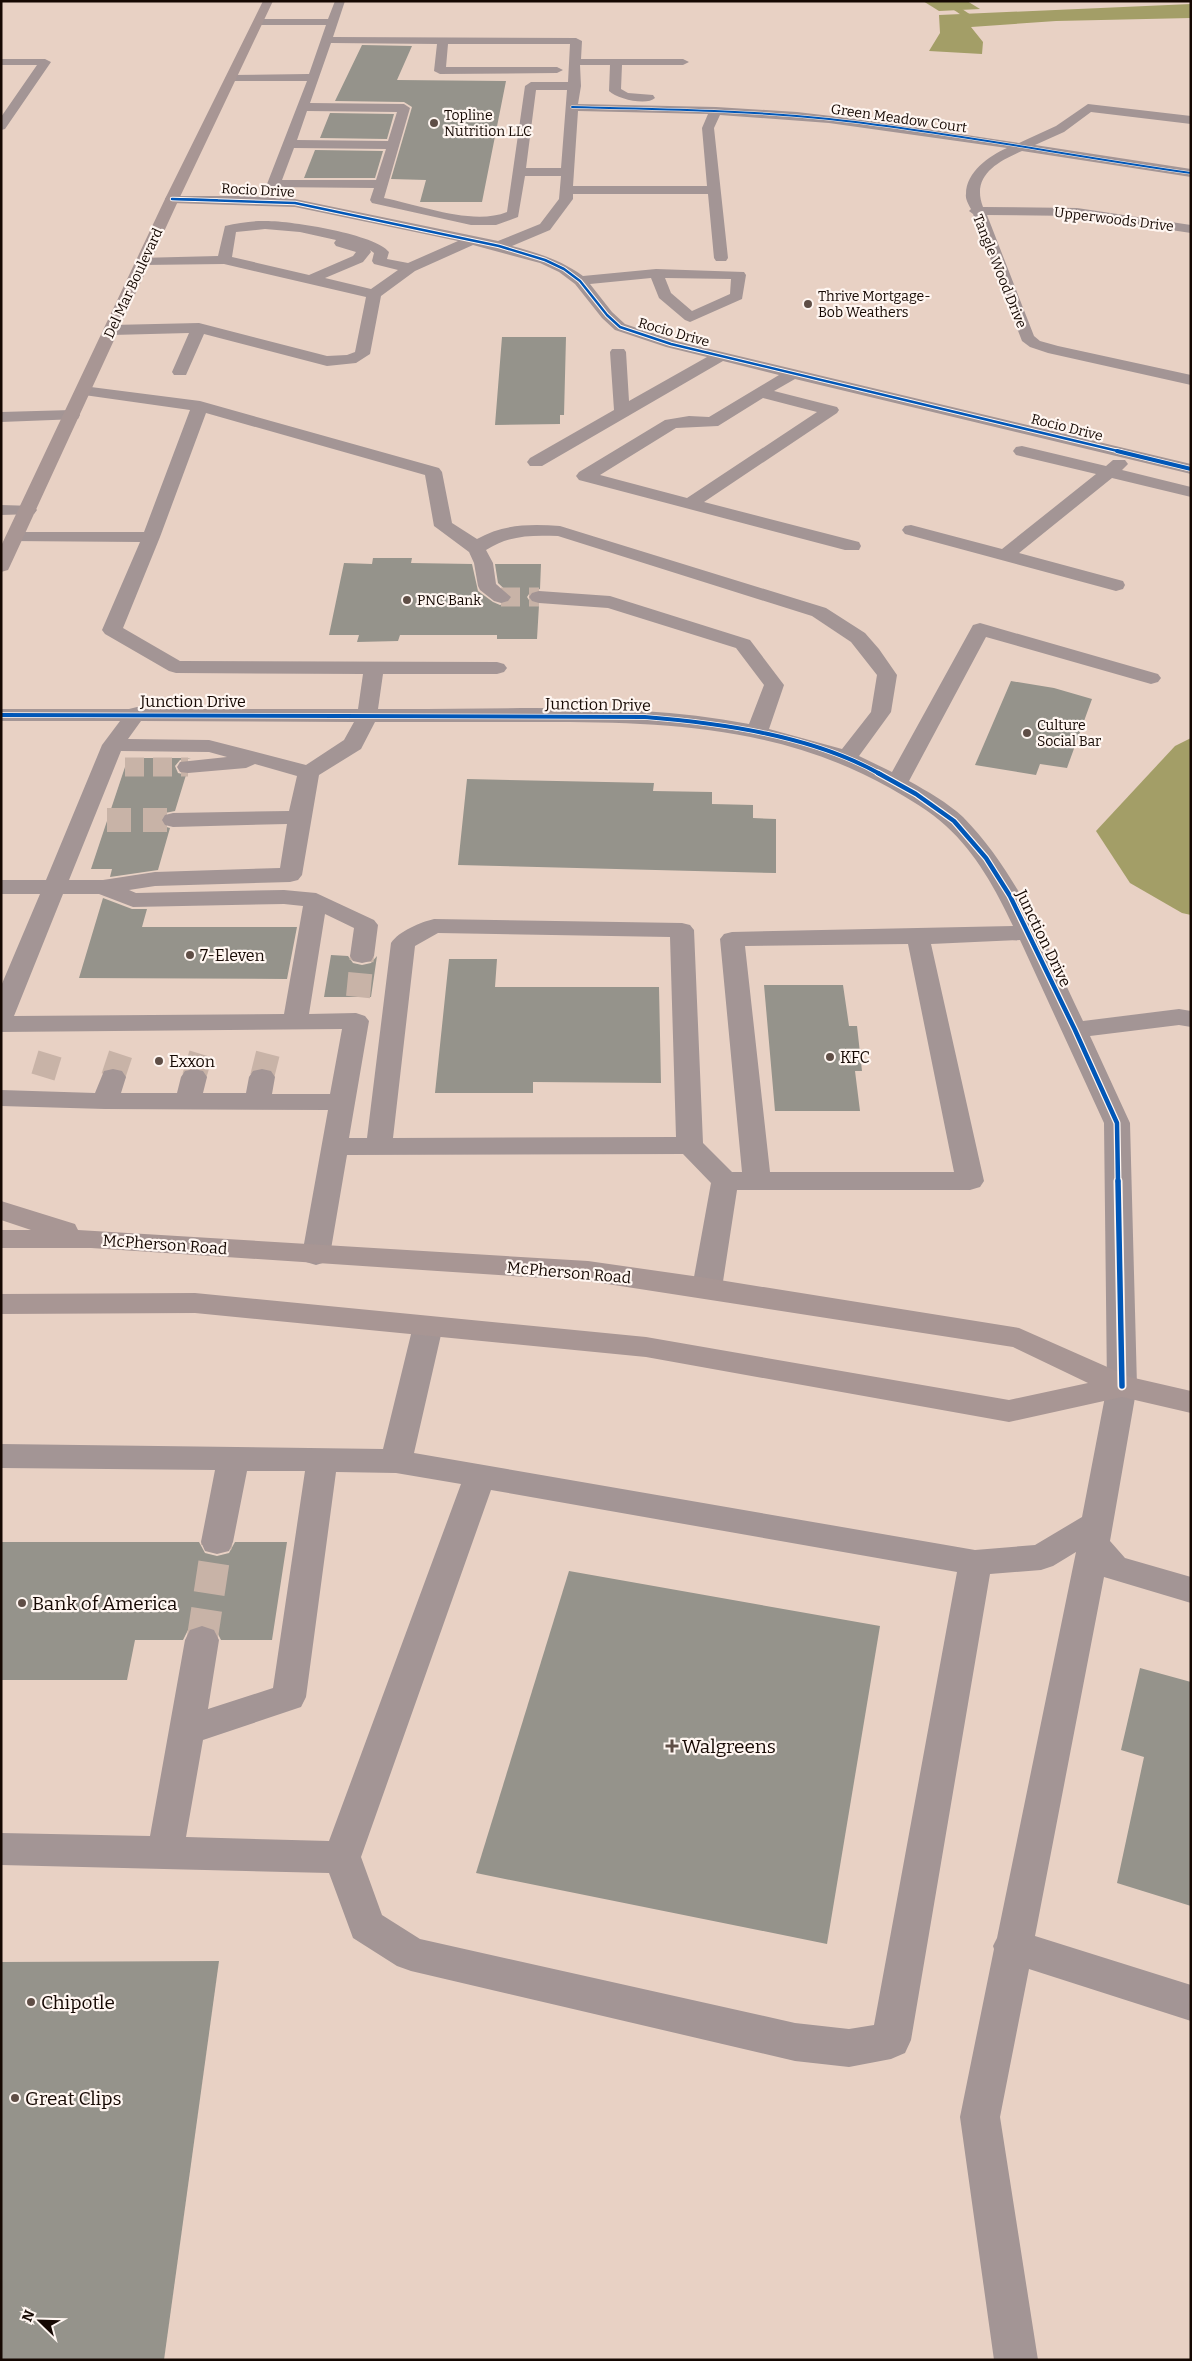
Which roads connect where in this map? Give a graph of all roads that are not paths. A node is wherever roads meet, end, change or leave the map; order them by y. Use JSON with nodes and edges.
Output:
{"nodes":[{"id":1,"x":268,"y":1,"type":"edge"},
{"id":2,"x":340,"y":1,"type":"edge"},
{"id":3,"x":258,"y":22,"type":"junction"},
{"id":4,"x":334,"y":22,"type":"junction"},
{"id":5,"x":443,"y":40,"type":"junction"},
{"id":6,"x":326,"y":44,"type":"dead end"},
{"id":7,"x":1,"y":62,"type":"edge"},
{"id":8,"x":616,"y":62,"type":"junction"},
{"id":9,"x":683,"y":62,"type":"dead end"},
{"id":10,"x":575,"y":66,"type":"junction"},
{"id":11,"x":314,"y":77,"type":"junction"},
{"id":12,"x":231,"y":78,"type":"junction"},
{"id":13,"x":574,"y":86,"type":"junction"},
{"id":14,"x":304,"y":107,"type":"junction"},
{"id":15,"x":572,"y":107,"type":"junction"},
{"id":16,"x":716,"y":111,"type":"junction"},
{"id":17,"x":752,"y":113,"type":"junction"},
{"id":18,"x":1191,"y":120,"type":"edge"},
{"id":19,"x":1,"y":126,"type":"edge"},
{"id":20,"x":289,"y":144,"type":"junction"},
{"id":21,"x":393,"y":145,"type":"junction"},
{"id":22,"x":1018,"y":146,"type":"junction"},
{"id":23,"x":520,"y":172,"type":"junction"},
{"id":24,"x":568,"y":172,"type":"junction"},
{"id":25,"x":1191,"y":172,"type":"edge"},
{"id":26,"x":382,"y":184,"type":"junction"},
{"id":27,"x":566,"y":190,"type":"junction"},
{"id":28,"x":715,"y":190,"type":"junction"},
{"id":29,"x":172,"y":199,"type":"junction"},
{"id":30,"x":698,"y":207,"type":"dead end"},
{"id":31,"x":717,"y":207,"type":"junction"},
{"id":32,"x":976,"y":211,"type":"junction"},
{"id":33,"x":249,"y":224,"type":"junction"},
{"id":34,"x":1191,"y":229,"type":"edge"},
{"id":35,"x":472,"y":240,"type":"junction"},
{"id":36,"x":499,"y":246,"type":"junction"},
{"id":37,"x":722,"y":258,"type":"dead end"},
{"id":38,"x":224,"y":260,"type":"junction"},
{"id":39,"x":143,"y":262,"type":"junction"},
{"id":40,"x":410,"y":268,"type":"junction"},
{"id":41,"x":656,"y":273,"type":"junction"},
{"id":42,"x":309,"y":280,"type":"junction"},
{"id":43,"x":580,"y":281,"type":"junction"},
{"id":44,"x":374,"y":294,"type":"junction"},
{"id":45,"x":199,"y":328,"type":"junction"},
{"id":46,"x":112,"y":330,"type":"junction"},
{"id":47,"x":618,"y":352,"type":"dead end"},
{"id":48,"x":720,"y":356,"type":"junction"},
{"id":49,"x":180,"y":372,"type":"dead end"},
{"id":50,"x":792,"y":373,"type":"junction"},
{"id":51,"x":1191,"y":380,"type":"edge"},
{"id":52,"x":83,"y":391,"type":"junction"},
{"id":53,"x":760,"y":393,"type":"junction"},
{"id":54,"x":200,"y":406,"type":"junction"},
{"id":55,"x":622,"y":412,"type":"junction"},
{"id":56,"x":72,"y":415,"type":"junction"},
{"id":57,"x":1,"y":417,"type":"edge"},
{"id":58,"x":1022,"y":451,"type":"dead end"},
{"id":59,"x":1130,"y":454,"type":"junction"},
{"id":60,"x":536,"y":462,"type":"dead end"},
{"id":61,"x":1191,"y":469,"type":"edge"},
{"id":62,"x":1109,"y":472,"type":"junction"},
{"id":63,"x":1191,"y":492,"type":"edge"},
{"id":64,"x":690,"y":504,"type":"junction"},
{"id":65,"x":1,"y":510,"type":"edge"},
{"id":66,"x":28,"y":510,"type":"junction"},
{"id":67,"x":910,"y":530,"type":"dead end"},
{"id":68,"x":15,"y":537,"type":"junction"},
{"id":69,"x":151,"y":537,"type":"junction"},
{"id":70,"x":852,"y":546,"type":"dead end"},
{"id":71,"x":477,"y":547,"type":"junction"},
{"id":72,"x":1006,"y":556,"type":"junction"},
{"id":73,"x":1,"y":566,"type":"edge"},
{"id":74,"x":1116,"y":585,"type":"dead end"},
{"id":75,"x":501,"y":597,"type":"dead end"},
{"id":76,"x":539,"y":597,"type":"tunnel mouth"},
{"id":77,"x":374,"y":667,"type":"junction"},
{"id":78,"x":496,"y":668,"type":"dead end"},
{"id":79,"x":1151,"y":678,"type":"dead end"},
{"id":80,"x":137,"y":713,"type":"junction"},
{"id":81,"x":1,"y":714,"type":"edge"},
{"id":82,"x":367,"y":716,"type":"junction"},
{"id":83,"x":757,"y":732,"type":"junction"},
{"id":84,"x":113,"y":745,"type":"junction"},
{"id":85,"x":846,"y":759,"type":"junction"},
{"id":86,"x":265,"y":760,"type":"junction"},
{"id":87,"x":188,"y":767,"type":"tunnel mouth"},
{"id":88,"x":308,"y":772,"type":"junction"},
{"id":89,"x":897,"y":783,"type":"junction"},
{"id":90,"x":299,"y":817,"type":"junction"},
{"id":91,"x":82,"y":820,"type":"junction"},
{"id":92,"x":107,"y":820,"type":"tunnel mouth"},
{"id":93,"x":172,"y":820,"type":"tunnel mouth"},
{"id":94,"x":54,"y":886,"type":"junction"},
{"id":95,"x":1,"y":887,"type":"edge"},
{"id":96,"x":103,"y":887,"type":"junction"},
{"id":97,"x":316,"y":900,"type":"junction"},
{"id":98,"x":1027,"y":932,"type":"junction"},
{"id":99,"x":918,"y":937,"type":"junction"},
{"id":100,"x":362,"y":956,"type":"tunnel mouth"},
{"id":101,"x":1,"y":1017,"type":"edge"},
{"id":102,"x":1191,"y":1019,"type":"edge"},
{"id":103,"x":1,"y":1024,"type":"edge"},
{"id":104,"x":279,"y":1029,"type":"junction"},
{"id":105,"x":1076,"y":1030,"type":"junction"},
{"id":106,"x":1,"y":1098,"type":"edge"},
{"id":107,"x":342,"y":1102,"type":"junction"},
{"id":108,"x":690,"y":1145,"type":"junction"},
{"id":109,"x":335,"y":1147,"type":"junction"},
{"id":110,"x":379,"y":1147,"type":"junction"},
{"id":111,"x":725,"y":1181,"type":"junction"},
{"id":112,"x":757,"y":1182,"type":"junction"},
{"id":113,"x":1,"y":1210,"type":"edge"},
{"id":114,"x":1,"y":1239,"type":"edge"},
{"id":115,"x":91,"y":1239,"type":"junction"},
{"id":116,"x":316,"y":1254,"type":"junction"},
{"id":117,"x":707,"y":1288,"type":"junction"},
{"id":118,"x":1,"y":1304,"type":"edge"},
{"id":119,"x":41,"y":1304,"type":"junction"},
{"id":120,"x":1,"y":1312,"type":"edge"},
{"id":121,"x":428,"y":1326,"type":"junction"},
{"id":122,"x":1122,"y":1386,"type":"junction"},
{"id":123,"x":1191,"y":1402,"type":"edge"},
{"id":124,"x":1,"y":1456,"type":"edge"},
{"id":125,"x":233,"y":1459,"type":"junction"},
{"id":126,"x":322,"y":1460,"type":"junction"},
{"id":127,"x":396,"y":1461,"type":"junction"},
{"id":128,"x":480,"y":1476,"type":"junction"},
{"id":129,"x":1095,"y":1534,"type":"junction"},
{"id":130,"x":217,"y":1542,"type":"tunnel mouth"},
{"id":131,"x":975,"y":1563,"type":"junction"},
{"id":132,"x":1191,"y":1590,"type":"edge"},
{"id":133,"x":202,"y":1640,"type":"tunnel mouth"},
{"id":134,"x":187,"y":1732,"type":"junction"},
{"id":135,"x":1,"y":1849,"type":"edge"},
{"id":136,"x":165,"y":1853,"type":"junction"},
{"id":137,"x":342,"y":1857,"type":"junction"},
{"id":138,"x":1012,"y":1946,"type":"junction"},
{"id":139,"x":1191,"y":2003,"type":"edge"},
{"id":140,"x":1016,"y":2360,"type":"edge"}],
"edges":[{"from":1,"to":3,"type":"main road","name":"Del Mar Boulevard"},
{"from":2,"to":4,"type":"street"},
{"from":3,"to":4,"type":"street"},
{"from":3,"to":12,"type":"main road","name":"Del Mar Boulevard"},
{"from":4,"to":5,"type":"street"},
{"from":5,"to":10,"type":"street"},
{"from":5,"to":10,"type":"street"},
{"from":6,"to":11,"type":"street"},
{"from":7,"to":19,"type":"street"},
{"from":8,"to":9,"type":"street"},
{"from":8,"to":10,"type":"street"},
{"from":8,"to":17,"type":"street"},
{"from":10,"to":13,"type":"street"},
{"from":11,"to":12,"type":"street"},
{"from":11,"to":14,"type":"street"},
{"from":12,"to":29,"type":"main road","name":"Del Mar Boulevard"},
{"from":13,"to":15,"type":"street"},
{"from":13,"to":23,"type":"street"},
{"from":14,"to":20,"type":"street"},
{"from":14,"to":21,"type":"street"},
{"from":15,"to":16,"type":"street","name":"Green Meadow Court"},
{"from":15,"to":24,"type":"street"},
{"from":16,"to":17,"type":"street","name":"Green Meadow Court"},
{"from":16,"to":28,"type":"street"},
{"from":17,"to":22,"type":"street","name":"Green Meadow Court"},
{"from":18,"to":22,"type":"street","name":"Tangle Wood Drive"},
{"from":20,"to":21,"type":"street"},
{"from":20,"to":26,"type":"street"},
{"from":21,"to":26,"type":"street"},
{"from":22,"to":25,"type":"street","name":"Green Meadow Court"},
{"from":22,"to":32,"type":"street","name":"Tangle Wood Drive"},
{"from":23,"to":24,"type":"street"},
{"from":23,"to":26,"type":"street"},
{"from":24,"to":27,"type":"street"},
{"from":27,"to":28,"type":"street"},
{"from":27,"to":36,"type":"street"},
{"from":28,"to":31,"type":"street"},
{"from":29,"to":35,"type":"street","name":"Rocio Drive"},
{"from":29,"to":39,"type":"main road","name":"Del Mar Boulevard"},
{"from":30,"to":31,"type":"street"},
{"from":31,"to":37,"type":"street"},
{"from":32,"to":34,"type":"street","name":"Upperwoods Drive"},
{"from":32,"to":51,"type":"street","name":"Tangle Wood Drive"},
{"from":33,"to":38,"type":"street"},
{"from":33,"to":40,"type":"street"},
{"from":33,"to":42,"type":"street"},
{"from":35,"to":36,"type":"street","name":"Rocio Drive"},
{"from":35,"to":40,"type":"street"},
{"from":36,"to":43,"type":"street","name":"Rocio Drive"},
{"from":38,"to":39,"type":"street"},
{"from":38,"to":42,"type":"street"},
{"from":39,"to":46,"type":"main road","name":"Del Mar Boulevard"},
{"from":40,"to":44,"type":"street"},
{"from":41,"to":41,"type":"street"},
{"from":41,"to":43,"type":"street"},
{"from":42,"to":44,"type":"street"},
{"from":43,"to":48,"type":"street","name":"Rocio Drive"},
{"from":44,"to":45,"type":"street"},
{"from":45,"to":46,"type":"street"},
{"from":45,"to":49,"type":"street"},
{"from":46,"to":52,"type":"main road","name":"Del Mar Boulevard"},
{"from":47,"to":55,"type":"street"},
{"from":48,"to":50,"type":"street","name":"Rocio Drive"},
{"from":48,"to":55,"type":"street"},
{"from":50,"to":53,"type":"street"},
{"from":50,"to":59,"type":"street","name":"Rocio Drive"},
{"from":52,"to":54,"type":"street"},
{"from":52,"to":56,"type":"main road","name":"Del Mar Boulevard"},
{"from":53,"to":64,"type":"street"},
{"from":53,"to":64,"type":"street"},
{"from":54,"to":69,"type":"street"},
{"from":54,"to":71,"type":"street"},
{"from":55,"to":60,"type":"street"},
{"from":56,"to":57,"type":"street"},
{"from":56,"to":66,"type":"main road","name":"Del Mar Boulevard"},
{"from":58,"to":62,"type":"street"},
{"from":59,"to":61,"type":"street","name":"Rocio Drive"},
{"from":59,"to":62,"type":"street"},
{"from":62,"to":63,"type":"street"},
{"from":62,"to":72,"type":"street"},
{"from":64,"to":70,"type":"street"},
{"from":65,"to":66,"type":"street"},
{"from":66,"to":68,"type":"main road","name":"Del Mar Boulevard"},
{"from":67,"to":72,"type":"street"},
{"from":68,"to":69,"type":"street"},
{"from":68,"to":73,"type":"main road","name":"Del Mar Boulevard"},
{"from":69,"to":77,"type":"street"},
{"from":71,"to":75,"type":"street"},
{"from":71,"to":85,"type":"street"},
{"from":72,"to":74,"type":"street"},
{"from":76,"to":83,"type":"street"},
{"from":77,"to":78,"type":"street"},
{"from":77,"to":82,"type":"street"},
{"from":79,"to":89,"type":"street"},
{"from":80,"to":81,"type":"street","name":"Junction Drive"},
{"from":80,"to":82,"type":"street","name":"Junction Drive"},
{"from":80,"to":84,"type":"street"},
{"from":82,"to":83,"type":"street","name":"Junction Drive"},
{"from":82,"to":88,"type":"street"},
{"from":83,"to":85,"type":"street","name":"Junction Drive"},
{"from":84,"to":86,"type":"street"},
{"from":84,"to":91,"type":"street"},
{"from":85,"to":89,"type":"street","name":"Junction Drive"},
{"from":86,"to":87,"type":"street"},
{"from":86,"to":88,"type":"street"},
{"from":88,"to":90,"type":"street"},
{"from":89,"to":98,"type":"street","name":"Junction Drive"},
{"from":90,"to":93,"type":"street"},
{"from":90,"to":96,"type":"street"},
{"from":91,"to":92,"type":"street"},
{"from":91,"to":94,"type":"street"},
{"from":94,"to":95,"type":"street"},
{"from":94,"to":96,"type":"street"},
{"from":94,"to":101,"type":"street"},
{"from":96,"to":97,"type":"street"},
{"from":97,"to":100,"type":"street"},
{"from":97,"to":104,"type":"street"},
{"from":98,"to":99,"type":"street"},
{"from":98,"to":105,"type":"street","name":"Junction Drive"},
{"from":99,"to":112,"type":"street"},
{"from":99,"to":112,"type":"street"},
{"from":102,"to":105,"type":"street"},
{"from":103,"to":104,"type":"street"},
{"from":104,"to":107,"type":"street"},
{"from":105,"to":122,"type":"street","name":"Junction Drive"},
{"from":106,"to":107,"type":"street"},
{"from":107,"to":109,"type":"street"},
{"from":108,"to":110,"type":"street"},
{"from":108,"to":110,"type":"street"},
{"from":108,"to":111,"type":"street"},
{"from":109,"to":110,"type":"street"},
{"from":109,"to":116,"type":"street"},
{"from":111,"to":112,"type":"street"},
{"from":111,"to":117,"type":"street"},
{"from":113,"to":115,"type":"main road"},
{"from":114,"to":115,"type":"main road","name":"McPherson Road"},
{"from":115,"to":116,"type":"main road","name":"McPherson Road"},
{"from":116,"to":117,"type":"main road","name":"McPherson Road"},
{"from":117,"to":122,"type":"main road","name":"McPherson Road"},
{"from":118,"to":119,"type":"main road","name":"McPherson Road"},
{"from":119,"to":120,"type":"main road"},
{"from":119,"to":121,"type":"main road","name":"McPherson Road"},
{"from":121,"to":122,"type":"main road","name":"McPherson Road"},
{"from":121,"to":127,"type":"street"},
{"from":122,"to":123,"type":"main road","name":"McPherson Road"},
{"from":122,"to":129,"type":"street","name":"Junction Drive"},
{"from":124,"to":125,"type":"street"},
{"from":125,"to":126,"type":"street"},
{"from":125,"to":130,"type":"street"},
{"from":126,"to":127,"type":"street"},
{"from":126,"to":134,"type":"street"},
{"from":127,"to":128,"type":"street"},
{"from":128,"to":131,"type":"street"},
{"from":128,"to":137,"type":"street"},
{"from":129,"to":131,"type":"street"},
{"from":129,"to":132,"type":"street"},
{"from":129,"to":138,"type":"street","name":"Junction Drive"},
{"from":131,"to":137,"type":"street"},
{"from":133,"to":134,"type":"street"},
{"from":134,"to":136,"type":"street"},
{"from":135,"to":136,"type":"street"},
{"from":136,"to":137,"type":"street"},
{"from":138,"to":139,"type":"street"},
{"from":138,"to":140,"type":"street","name":"Junction Drive"}]}
